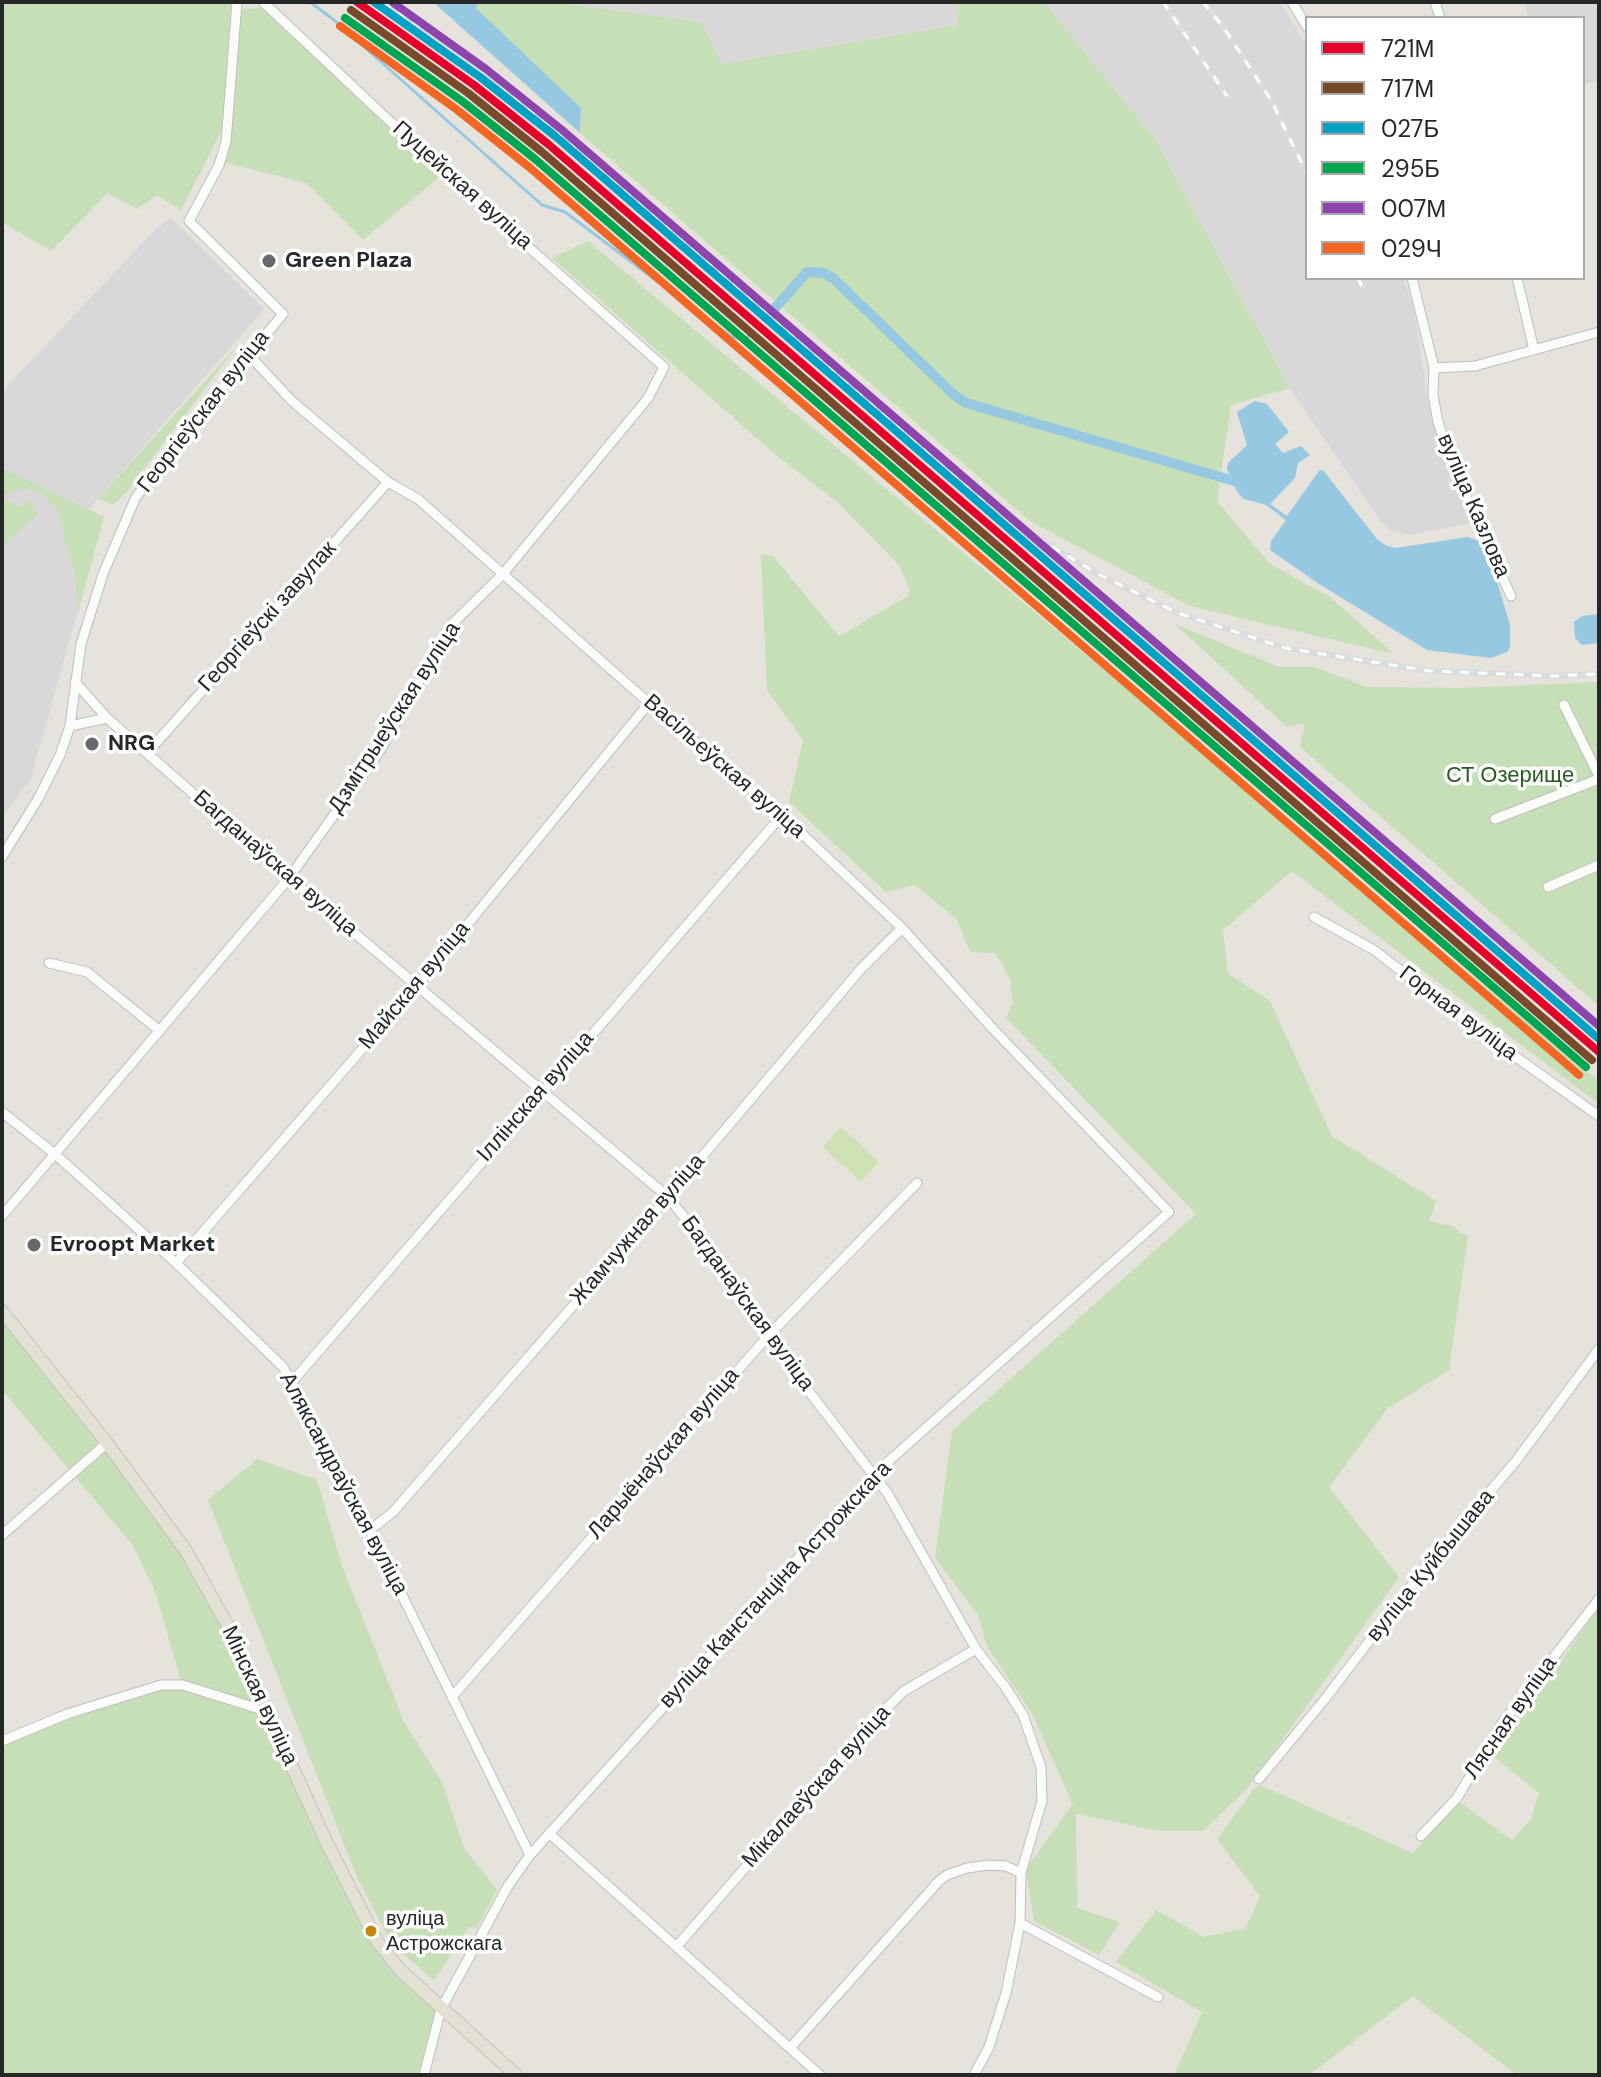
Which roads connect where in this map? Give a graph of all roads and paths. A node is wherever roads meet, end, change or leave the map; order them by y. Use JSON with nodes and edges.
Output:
{"nodes":[{"id":1,"x":237,"y":2,"type":"edge"},
{"id":2,"x":263,"y":2,"type":"edge"},
{"id":3,"x":1292,"y":2,"type":"edge"},
{"id":4,"x":1305,"y":24,"type":"edge"},
{"id":5,"x":1412,"y":280,"type":"edge"},
{"id":6,"x":1517,"y":280,"type":"edge"},
{"id":7,"x":1599,"y":332,"type":"edge"},
{"id":8,"x":1534,"y":350,"type":"junction"},
{"id":9,"x":249,"y":355,"type":"junction"},
{"id":10,"x":664,"y":367,"type":"joint"},
{"id":11,"x":1434,"y":368,"type":"junction"},
{"id":12,"x":388,"y":482,"type":"junction"},
{"id":13,"x":502,"y":575,"type":"junction"},
{"id":14,"x":1511,"y":596,"type":"dead end"},
{"id":15,"x":75,"y":682,"type":"junction"},
{"id":16,"x":649,"y":703,"type":"junction"},
{"id":17,"x":1564,"y":705,"type":"dead end"},
{"id":18,"x":107,"y":718,"type":"junction"},
{"id":19,"x":70,"y":726,"type":"junction"},
{"id":20,"x":148,"y":752,"type":"junction"},
{"id":21,"x":1599,"y":777,"type":"edge"},
{"id":22,"x":782,"y":815,"type":"junction"},
{"id":23,"x":1495,"y":819,"type":"dead end"},
{"id":24,"x":2,"y":857,"type":"edge"},
{"id":25,"x":1599,"y":865,"type":"edge"},
{"id":26,"x":289,"y":878,"type":"junction"},
{"id":27,"x":1548,"y":887,"type":"dead end"},
{"id":28,"x":1314,"y":917,"type":"dead end"},
{"id":29,"x":902,"y":928,"type":"junction"},
{"id":30,"x":49,"y":963,"type":"dead end"},
{"id":31,"x":417,"y":986,"type":"junction"},
{"id":32,"x":160,"y":1031,"type":"junction"},
{"id":33,"x":540,"y":1092,"type":"junction"},
{"id":34,"x":2,"y":1112,"type":"edge"},
{"id":35,"x":1599,"y":1116,"type":"edge"},
{"id":36,"x":56,"y":1155,"type":"junction"},
{"id":37,"x":917,"y":1183,"type":"dead end"},
{"id":38,"x":668,"y":1197,"type":"junction"},
{"id":39,"x":1169,"y":1212,"type":"joint"},
{"id":40,"x":2,"y":1216,"type":"edge"},
{"id":41,"x":176,"y":1263,"type":"junction"},
{"id":42,"x":2,"y":1311,"type":"edge"},
{"id":43,"x":767,"y":1337,"type":"junction"},
{"id":44,"x":1599,"y":1349,"type":"edge"},
{"id":45,"x":292,"y":1382,"type":"junction"},
{"id":46,"x":107,"y":1443,"type":"junction"},
{"id":47,"x":873,"y":1475,"type":"junction"},
{"id":48,"x":370,"y":1530,"type":"junction"},
{"id":49,"x":2,"y":1535,"type":"edge"},
{"id":50,"x":1599,"y":1599,"type":"edge"},
{"id":51,"x":976,"y":1649,"type":"junction"},
{"id":52,"x":452,"y":1697,"type":"junction"},
{"id":53,"x":266,"y":1711,"type":"junction"},
{"id":54,"x":2,"y":1741,"type":"edge"},
{"id":55,"x":1259,"y":1779,"type":"dead end"},
{"id":56,"x":550,"y":1834,"type":"junction"},
{"id":57,"x":1421,"y":1836,"type":"dead end"},
{"id":58,"x":530,"y":1855,"type":"junction"},
{"id":59,"x":1021,"y":1873,"type":"junction"},
{"id":60,"x":1020,"y":1923,"type":"junction"},
{"id":61,"x":677,"y":1946,"type":"junction"},
{"id":62,"x":1158,"y":1997,"type":"dead end"},
{"id":63,"x":441,"y":2009,"type":"junction"},
{"id":64,"x":790,"y":2048,"type":"junction"},
{"id":65,"x":424,"y":2075,"type":"edge"},
{"id":66,"x":516,"y":2075,"type":"edge"},
{"id":67,"x":820,"y":2075,"type":"edge"},
{"id":68,"x":974,"y":2075,"type":"edge"}],
"edges":[{"from":1,"to":9,"type":"street","name":"Георгіеўская вуліца"},
{"from":2,"to":10,"type":"street","name":"Пуцейская вуліца"},
{"from":3,"to":4,"type":"street"},
{"from":5,"to":11,"type":"street","name":"вуліца Казлова"},
{"from":6,"to":8,"type":"street"},
{"from":7,"to":8,"type":"street"},
{"from":8,"to":11,"type":"street"},
{"from":9,"to":12,"type":"street","name":"Васільеўская вуліца"},
{"from":9,"to":15,"type":"street","name":"Георгіеўская вуліца"},
{"from":10,"to":13,"type":"street","name":"Дзмітрыеўская вуліца"},
{"from":11,"to":14,"type":"street","name":"вуліца Казлова"},
{"from":12,"to":13,"type":"street","name":"Васільеўская вуліца"},
{"from":12,"to":20,"type":"street","name":"Георгіеўскі завулак"},
{"from":13,"to":16,"type":"street","name":"Васільеўская вуліца"},
{"from":13,"to":26,"type":"street","name":"Дзмітрыеўская вуліца"},
{"from":15,"to":18,"type":"street","name":"Багданаўская вуліца"},
{"from":15,"to":19,"type":"street","name":"Георгіеўская вуліца"},
{"from":16,"to":22,"type":"street","name":"Васільеўская вуліца"},
{"from":16,"to":31,"type":"street","name":"Майская вуліца"},
{"from":17,"to":21,"type":"street"},
{"from":18,"to":19,"type":"street"},
{"from":18,"to":20,"type":"street","name":"Багданаўская вуліца"},
{"from":19,"to":24,"type":"street","name":"Георгіеўская вуліца"},
{"from":20,"to":26,"type":"street","name":"Багданаўская вуліца"},
{"from":21,"to":23,"type":"street"},
{"from":22,"to":29,"type":"street","name":"Васільеўская вуліца"},
{"from":22,"to":33,"type":"street","name":"Іллінская вуліца"},
{"from":25,"to":27,"type":"street"},
{"from":26,"to":31,"type":"street","name":"Багданаўская вуліца"},
{"from":26,"to":32,"type":"street","name":"Дзмітрыеўская вуліца"},
{"from":28,"to":35,"type":"street","name":"Горная вуліца"},
{"from":29,"to":38,"type":"street","name":"Жамчужная вуліца"},
{"from":29,"to":39,"type":"street","name":"Васільеўская вуліца"},
{"from":30,"to":32,"type":"street"},
{"from":31,"to":33,"type":"street","name":"Багданаўская вуліца"},
{"from":31,"to":41,"type":"street","name":"Майская вуліца"},
{"from":32,"to":36,"type":"street","name":"Дзмітрыеўская вуліца"},
{"from":33,"to":38,"type":"street","name":"Багданаўская вуліца"},
{"from":33,"to":45,"type":"street","name":"Іллінская вуліца"},
{"from":34,"to":36,"type":"street","name":"Аляксандраўская вуліца"},
{"from":36,"to":40,"type":"street","name":"Дзмітрыеўская вуліца"},
{"from":36,"to":41,"type":"street","name":"Аляксандраўская вуліца"},
{"from":37,"to":43,"type":"street","name":"Ларыёнаўская вуліца"},
{"from":38,"to":43,"type":"street","name":"Багданаўская вуліца"},
{"from":38,"to":48,"type":"street","name":"Жамчужная вуліца"},
{"from":39,"to":47,"type":"street","name":"вуліца Канстанціна Астрожскага"},
{"from":41,"to":45,"type":"street","name":"Аляксандраўская вуліца"},
{"from":42,"to":46,"type":"main road","name":"Мінская вуліца"},
{"from":43,"to":47,"type":"street","name":"Багданаўская вуліца"},
{"from":43,"to":52,"type":"street","name":"Ларыёнаўская вуліца"},
{"from":44,"to":55,"type":"street","name":"вуліца Куйбышава"},
{"from":45,"to":48,"type":"street","name":"Аляксандраўская вуліца"},
{"from":46,"to":49,"type":"street"},
{"from":46,"to":53,"type":"main road","name":"Мінская вуліца"},
{"from":47,"to":51,"type":"street","name":"Багданаўская вуліца"},
{"from":47,"to":56,"type":"street","name":"вуліца Канстанціна Астрожскага"},
{"from":48,"to":52,"type":"street","name":"Аляксандраўская вуліца"},
{"from":50,"to":57,"type":"street","name":"Лясная вуліца"},
{"from":51,"to":59,"type":"street","name":"Багданаўская вуліца"},
{"from":51,"to":61,"type":"street","name":"Мікалаеўская вуліца"},
{"from":52,"to":58,"type":"street","name":"Аляксандраўская вуліца"},
{"from":53,"to":54,"type":"street"},
{"from":53,"to":63,"type":"main road","name":"Мінская вуліца"},
{"from":56,"to":58,"type":"street","name":"вуліца Канстанціна Астрожскага"},
{"from":56,"to":61,"type":"street"},
{"from":58,"to":63,"type":"street","name":"вуліца Канстанціна Астрожскага"},
{"from":59,"to":60,"type":"street","name":"Багданаўская вуліца"},
{"from":59,"to":64,"type":"street"},
{"from":60,"to":62,"type":"street"},
{"from":60,"to":68,"type":"street","name":"Багданаўская вуліца"},
{"from":61,"to":64,"type":"street"},
{"from":63,"to":65,"type":"street","name":"вуліца Канстанціна Астрожскага"},
{"from":63,"to":66,"type":"main road","name":"Мінская вуліца"},
{"from":64,"to":67,"type":"street"}]}
